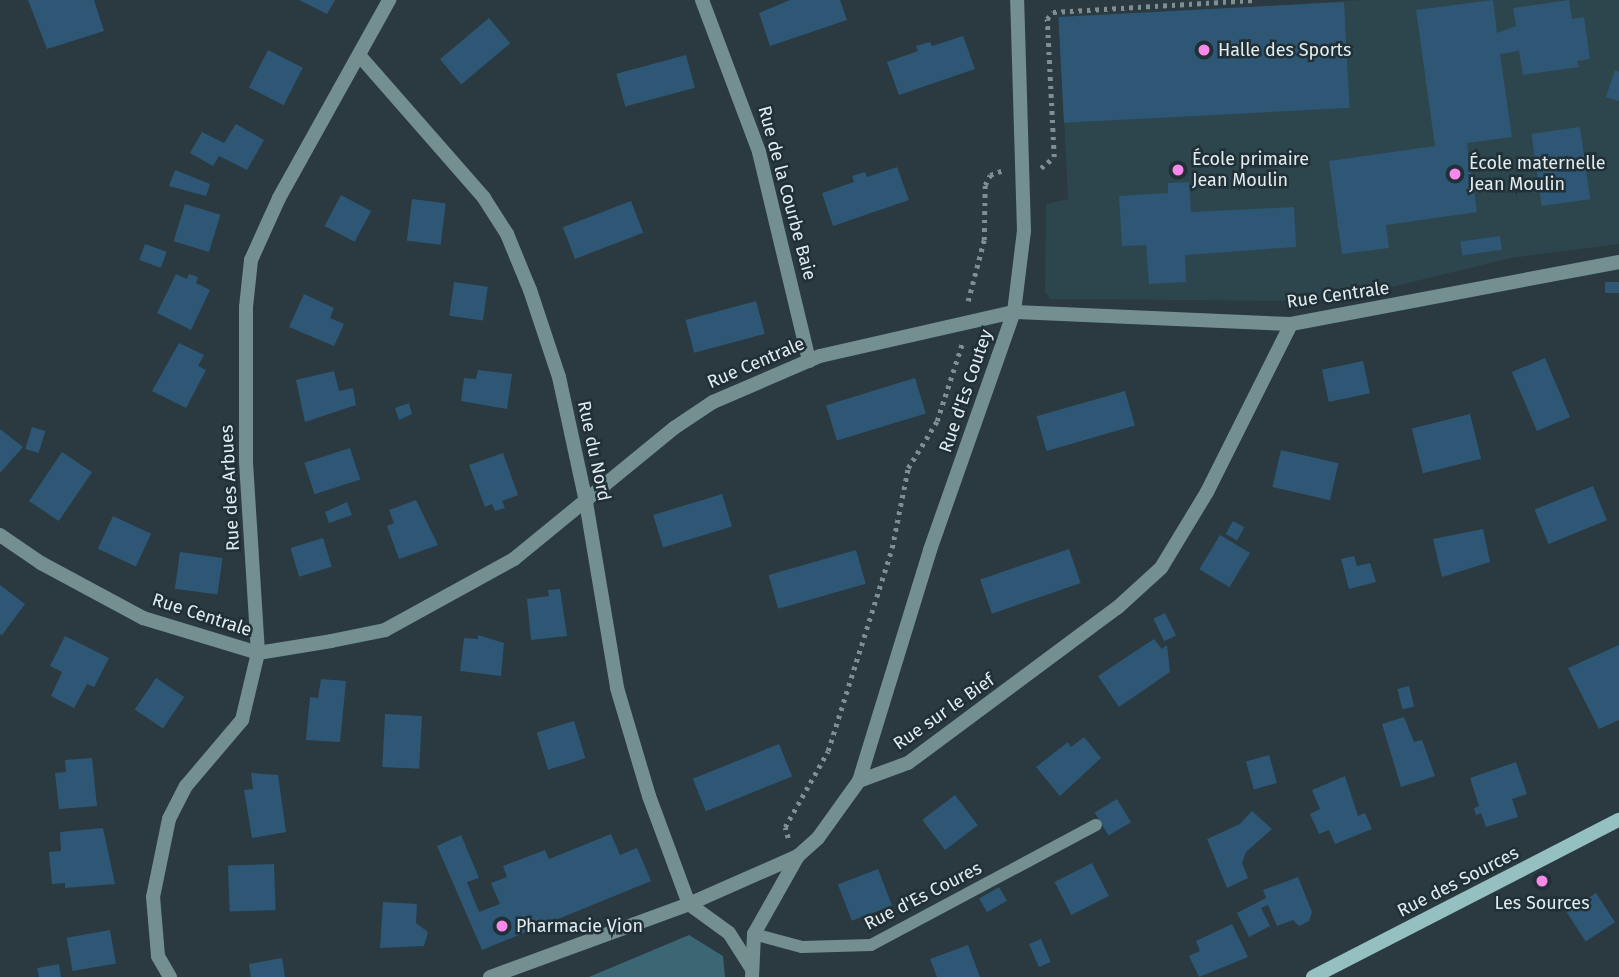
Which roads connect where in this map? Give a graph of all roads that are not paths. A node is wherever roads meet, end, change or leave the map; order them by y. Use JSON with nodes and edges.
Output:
{"nodes":[{"id":1,"x":389,"y":0,"type":"edge"},
{"id":2,"x":702,"y":0,"type":"edge"},
{"id":3,"x":1017,"y":0,"type":"edge"},
{"id":4,"x":359,"y":55,"type":"junction"},
{"id":5,"x":1619,"y":262,"type":"edge"},
{"id":6,"x":1014,"y":312,"type":"junction"},
{"id":7,"x":1291,"y":324,"type":"junction"},
{"id":8,"x":809,"y":361,"type":"junction"},
{"id":9,"x":586,"y":502,"type":"junction"},
{"id":10,"x":0,"y":535,"type":"edge"},
{"id":11,"x":258,"y":653,"type":"junction"},
{"id":12,"x":859,"y":781,"type":"junction"},
{"id":13,"x":1619,"y":820,"type":"edge"},
{"id":14,"x":1096,"y":825,"type":"dead end"},
{"id":15,"x":798,"y":856,"type":"junction"},
{"id":16,"x":689,"y":904,"type":"junction"},
{"id":17,"x":754,"y":934,"type":"junction"},
{"id":18,"x":752,"y":973,"type":"edge"},
{"id":19,"x":170,"y":977,"type":"edge"},
{"id":20,"x":490,"y":977,"type":"edge"},
{"id":21,"x":1313,"y":977,"type":"edge"}],
"edges":[{"from":1,"to":4,"type":"street","name":"Rue des Arbues"},
{"from":2,"to":8,"type":"street","name":"Rue de la Courbe Baie"},
{"from":3,"to":6,"type":"street","name":"Rue d'Es Coutey"},
{"from":4,"to":9,"type":"street","name":"Rue du Nord"},
{"from":4,"to":11,"type":"street","name":"Rue des Arbues"},
{"from":5,"to":7,"type":"street","name":"Rue Centrale"},
{"from":6,"to":7,"type":"street","name":"Rue Centrale"},
{"from":6,"to":8,"type":"street","name":"Rue Centrale"},
{"from":6,"to":12,"type":"street","name":"Rue d'Es Coutey"},
{"from":7,"to":12,"type":"street","name":"Rue sur le Bief"},
{"from":8,"to":9,"type":"street","name":"Rue Centrale"},
{"from":9,"to":11,"type":"street","name":"Rue Centrale"},
{"from":9,"to":16,"type":"street","name":"Rue du Nord"},
{"from":10,"to":11,"type":"street","name":"Rue Centrale"},
{"from":11,"to":19,"type":"street","name":"Rue des Arbues"},
{"from":12,"to":15,"type":"street"},
{"from":13,"to":21,"type":"street","name":"Rue des Sources"},
{"from":14,"to":17,"type":"lane","name":"Rue d'Es Coures"},
{"from":15,"to":16,"type":"street"},
{"from":15,"to":17,"type":"street"},
{"from":16,"to":18,"type":"street"},
{"from":16,"to":20,"type":"street"},
{"from":17,"to":18,"type":"street"}]}
